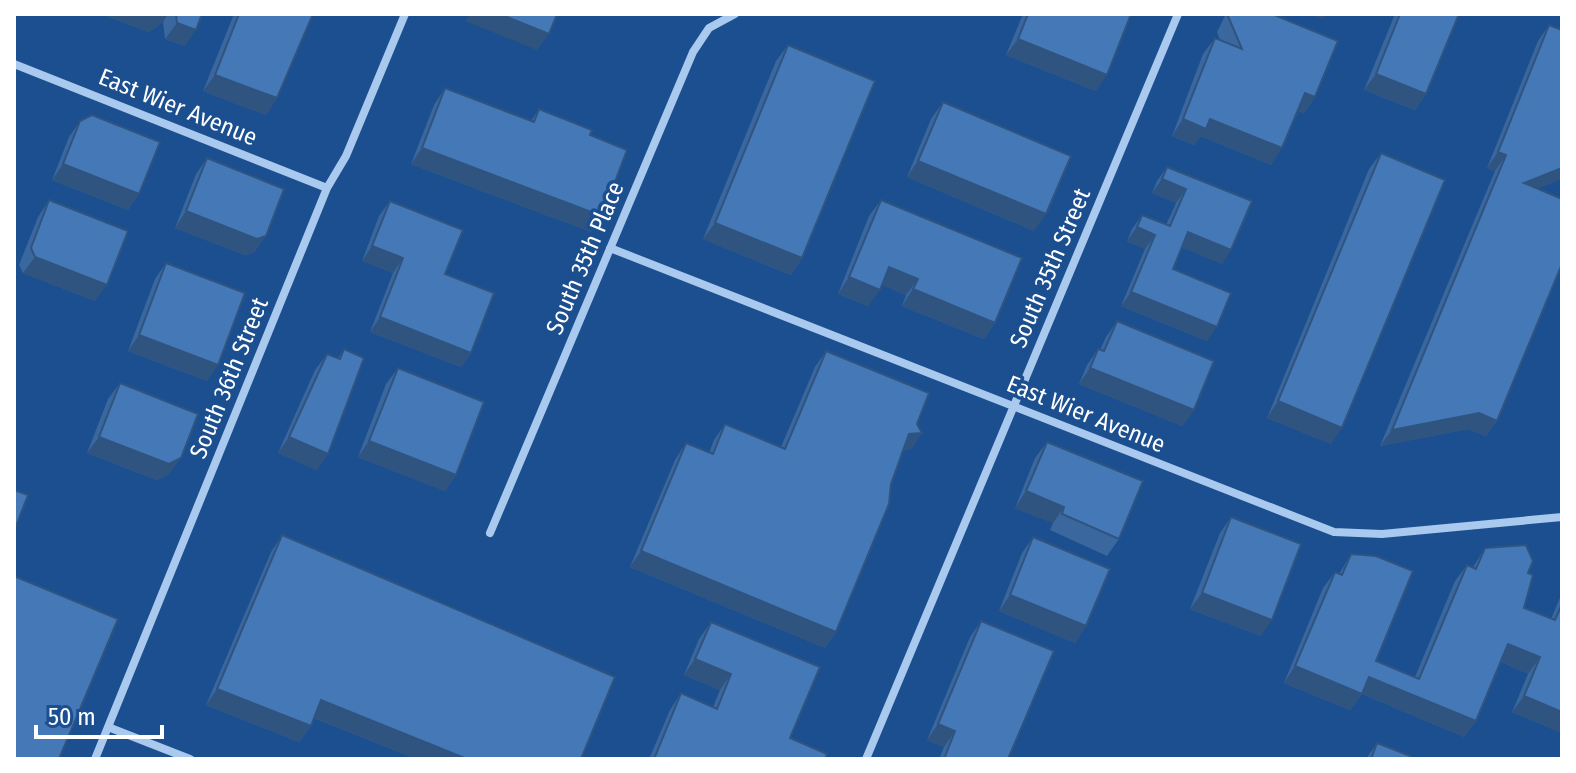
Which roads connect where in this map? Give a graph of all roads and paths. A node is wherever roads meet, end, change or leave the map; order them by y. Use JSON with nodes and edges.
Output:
{"nodes":[{"id":1,"x":405,"y":14,"type":"edge"},
{"id":2,"x":735,"y":14,"type":"edge"},
{"id":3,"x":1178,"y":14,"type":"edge"},
{"id":4,"x":14,"y":64,"type":"edge"},
{"id":5,"x":327,"y":188,"type":"junction"},
{"id":6,"x":610,"y":248,"type":"junction"},
{"id":7,"x":1013,"y":406,"type":"junction"},
{"id":8,"x":1562,"y":517,"type":"edge"},
{"id":9,"x":490,"y":533,"type":"dead end"},
{"id":10,"x":108,"y":727,"type":"junction"},
{"id":11,"x":95,"y":759,"type":"edge"},
{"id":12,"x":190,"y":759,"type":"edge"},
{"id":13,"x":866,"y":759,"type":"edge"}],
"edges":[{"from":1,"to":5,"type":"street","name":"South 36th Street"},
{"from":2,"to":6,"type":"street","name":"South 35th Place"},
{"from":3,"to":7,"type":"street","name":"South 35th Street"},
{"from":4,"to":5,"type":"street","name":"East Wier Avenue"},
{"from":5,"to":10,"type":"street","name":"South 36th Street"},
{"from":6,"to":7,"type":"street","name":"East Wier Avenue"},
{"from":6,"to":9,"type":"street","name":"South 35th Place"},
{"from":7,"to":8,"type":"street","name":"East Wier Avenue"},
{"from":7,"to":13,"type":"street","name":"South 35th Street"},
{"from":10,"to":11,"type":"street","name":"South 36th Street"},
{"from":10,"to":12,"type":"street"}]}
